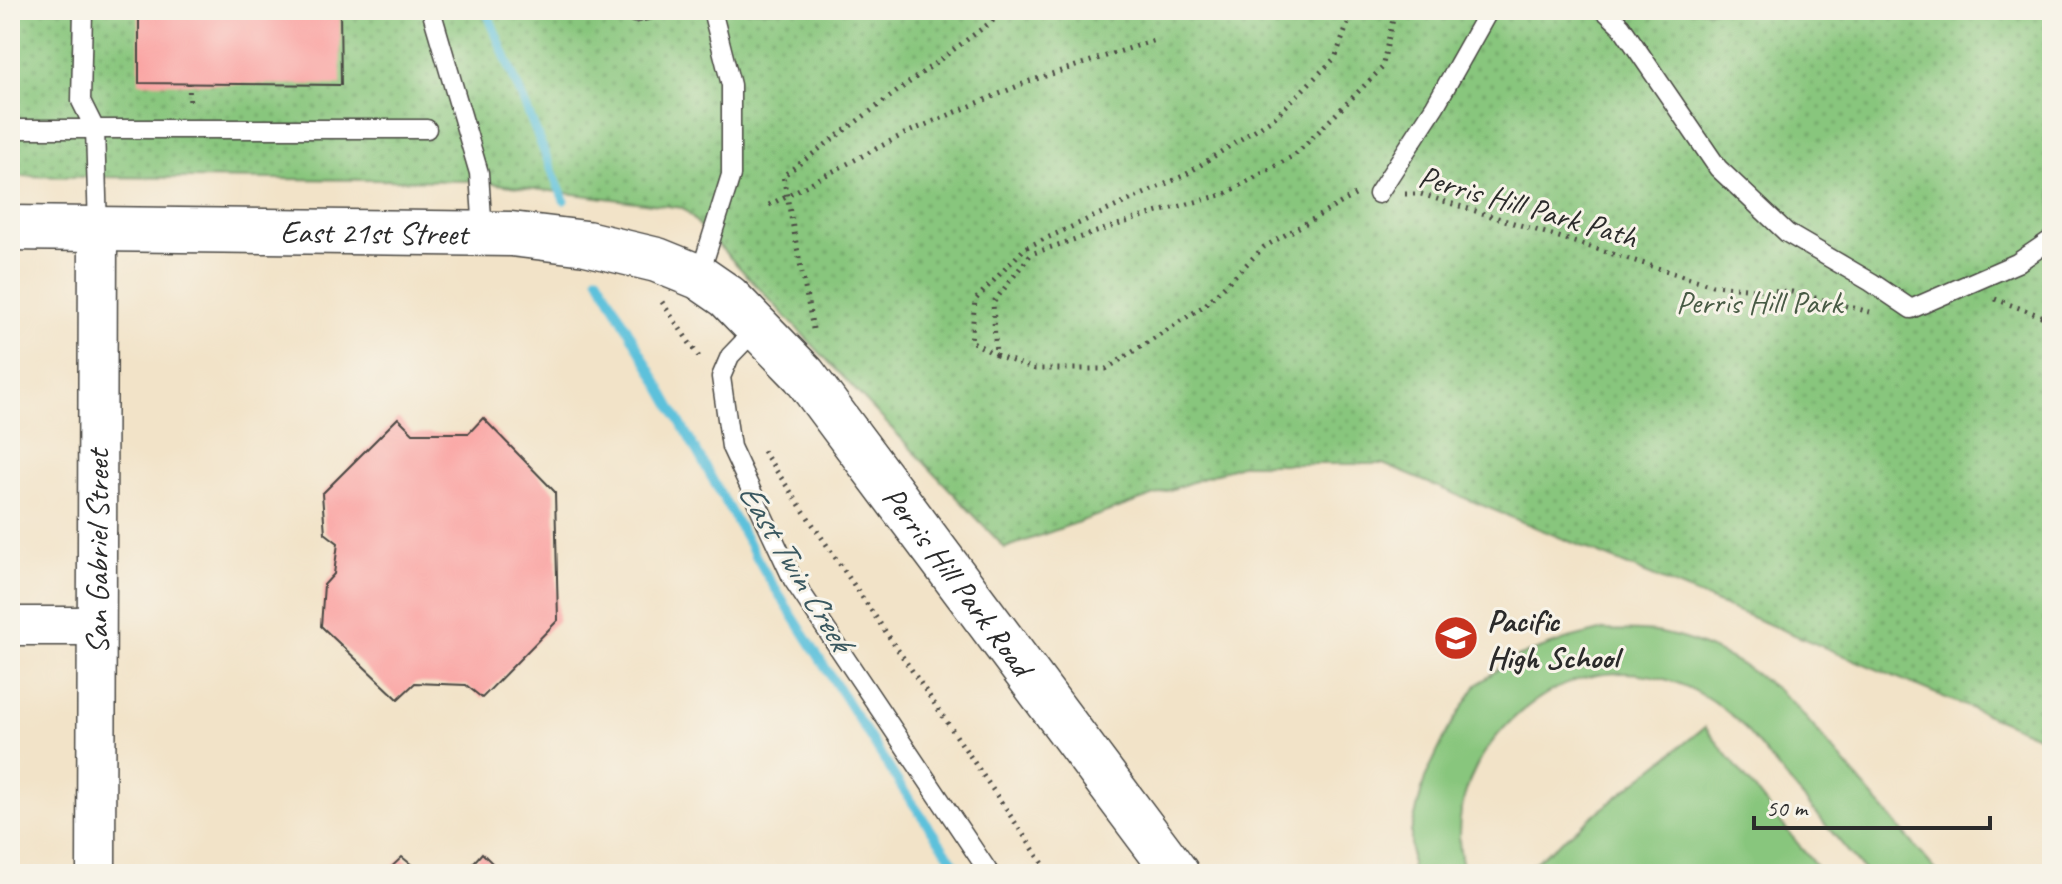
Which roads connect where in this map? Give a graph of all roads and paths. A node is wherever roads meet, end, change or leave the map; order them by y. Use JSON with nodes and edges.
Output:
{"nodes":[{"id":1,"x":83,"y":10,"type":"edge"},
{"id":2,"x":431,"y":10,"type":"edge"},
{"id":3,"x":632,"y":10,"type":"edge"},
{"id":4,"x":650,"y":10,"type":"edge"},
{"id":5,"x":712,"y":10,"type":"edge"},
{"id":6,"x":1007,"y":10,"type":"edge"},
{"id":7,"x":1353,"y":10,"type":"edge"},
{"id":8,"x":1398,"y":10,"type":"edge"},
{"id":9,"x":1489,"y":10,"type":"edge"},
{"id":10,"x":1604,"y":10,"type":"edge"},
{"id":11,"x":1155,"y":40,"type":"dead end"},
{"id":12,"x":189,"y":83,"type":"dead end"},
{"id":13,"x":190,"y":107,"type":"dead end"},
{"id":14,"x":10,"y":129,"type":"edge"},
{"id":15,"x":95,"y":129,"type":"junction"},
{"id":16,"x":427,"y":129,"type":"dead end"},
{"id":17,"x":1378,"y":194,"type":"junction"},
{"id":18,"x":787,"y":195,"type":"junction"},
{"id":19,"x":769,"y":205,"type":"dead end"},
{"id":20,"x":10,"y":228,"type":"edge"},
{"id":21,"x":98,"y":229,"type":"junction"},
{"id":22,"x":497,"y":234,"type":"junction"},
{"id":23,"x":2052,"y":239,"type":"edge"},
{"id":24,"x":713,"y":287,"type":"junction"},
{"id":25,"x":1983,"y":301,"type":"dead end"},
{"id":26,"x":1911,"y":309,"type":"junction"},
{"id":27,"x":2052,"y":320,"type":"edge"},
{"id":28,"x":758,"y":327,"type":"junction"},
{"id":29,"x":813,"y":330,"type":"dead end"},
{"id":30,"x":996,"y":355,"type":"junction"},
{"id":31,"x":10,"y":626,"type":"edge"},
{"id":32,"x":95,"y":626,"type":"junction"},
{"id":33,"x":96,"y":874,"type":"edge"},
{"id":34,"x":990,"y":874,"type":"edge"},
{"id":35,"x":1177,"y":874,"type":"edge"}],
"edges":[{"from":1,"to":15,"type":"lane"},
{"from":2,"to":22,"type":"lane"},
{"from":3,"to":4,"type":"lane"},
{"from":5,"to":24,"type":"lane"},
{"from":6,"to":18,"type":"path"},
{"from":7,"to":30,"type":"path"},
{"from":8,"to":30,"type":"path"},
{"from":9,"to":17,"type":"lane"},
{"from":10,"to":26,"type":"lane"},
{"from":11,"to":18,"type":"path"},
{"from":12,"to":13,"type":"path"},
{"from":14,"to":15,"type":"lane"},
{"from":15,"to":16,"type":"lane"},
{"from":15,"to":21,"type":"lane"},
{"from":17,"to":26,"type":"path","name":"Perris Hill Park Path"},
{"from":17,"to":30,"type":"path","name":"Perris Hill Park Path"},
{"from":18,"to":19,"type":"path"},
{"from":18,"to":29,"type":"path"},
{"from":20,"to":21,"type":"street","name":"East 21st Street"},
{"from":21,"to":22,"type":"street","name":"East 21st Street"},
{"from":21,"to":32,"type":"street","name":"San Gabriel Street"},
{"from":22,"to":24,"type":"street","name":"East 21st Street"},
{"from":23,"to":26,"type":"lane"},
{"from":24,"to":28,"type":"street","name":"Perris Hill Park Road"},
{"from":25,"to":27,"type":"path"},
{"from":28,"to":34,"type":"lane"},
{"from":28,"to":35,"type":"street","name":"Perris Hill Park Road"},
{"from":31,"to":32,"type":"street"},
{"from":32,"to":33,"type":"street","name":"San Gabriel Street"}]}
